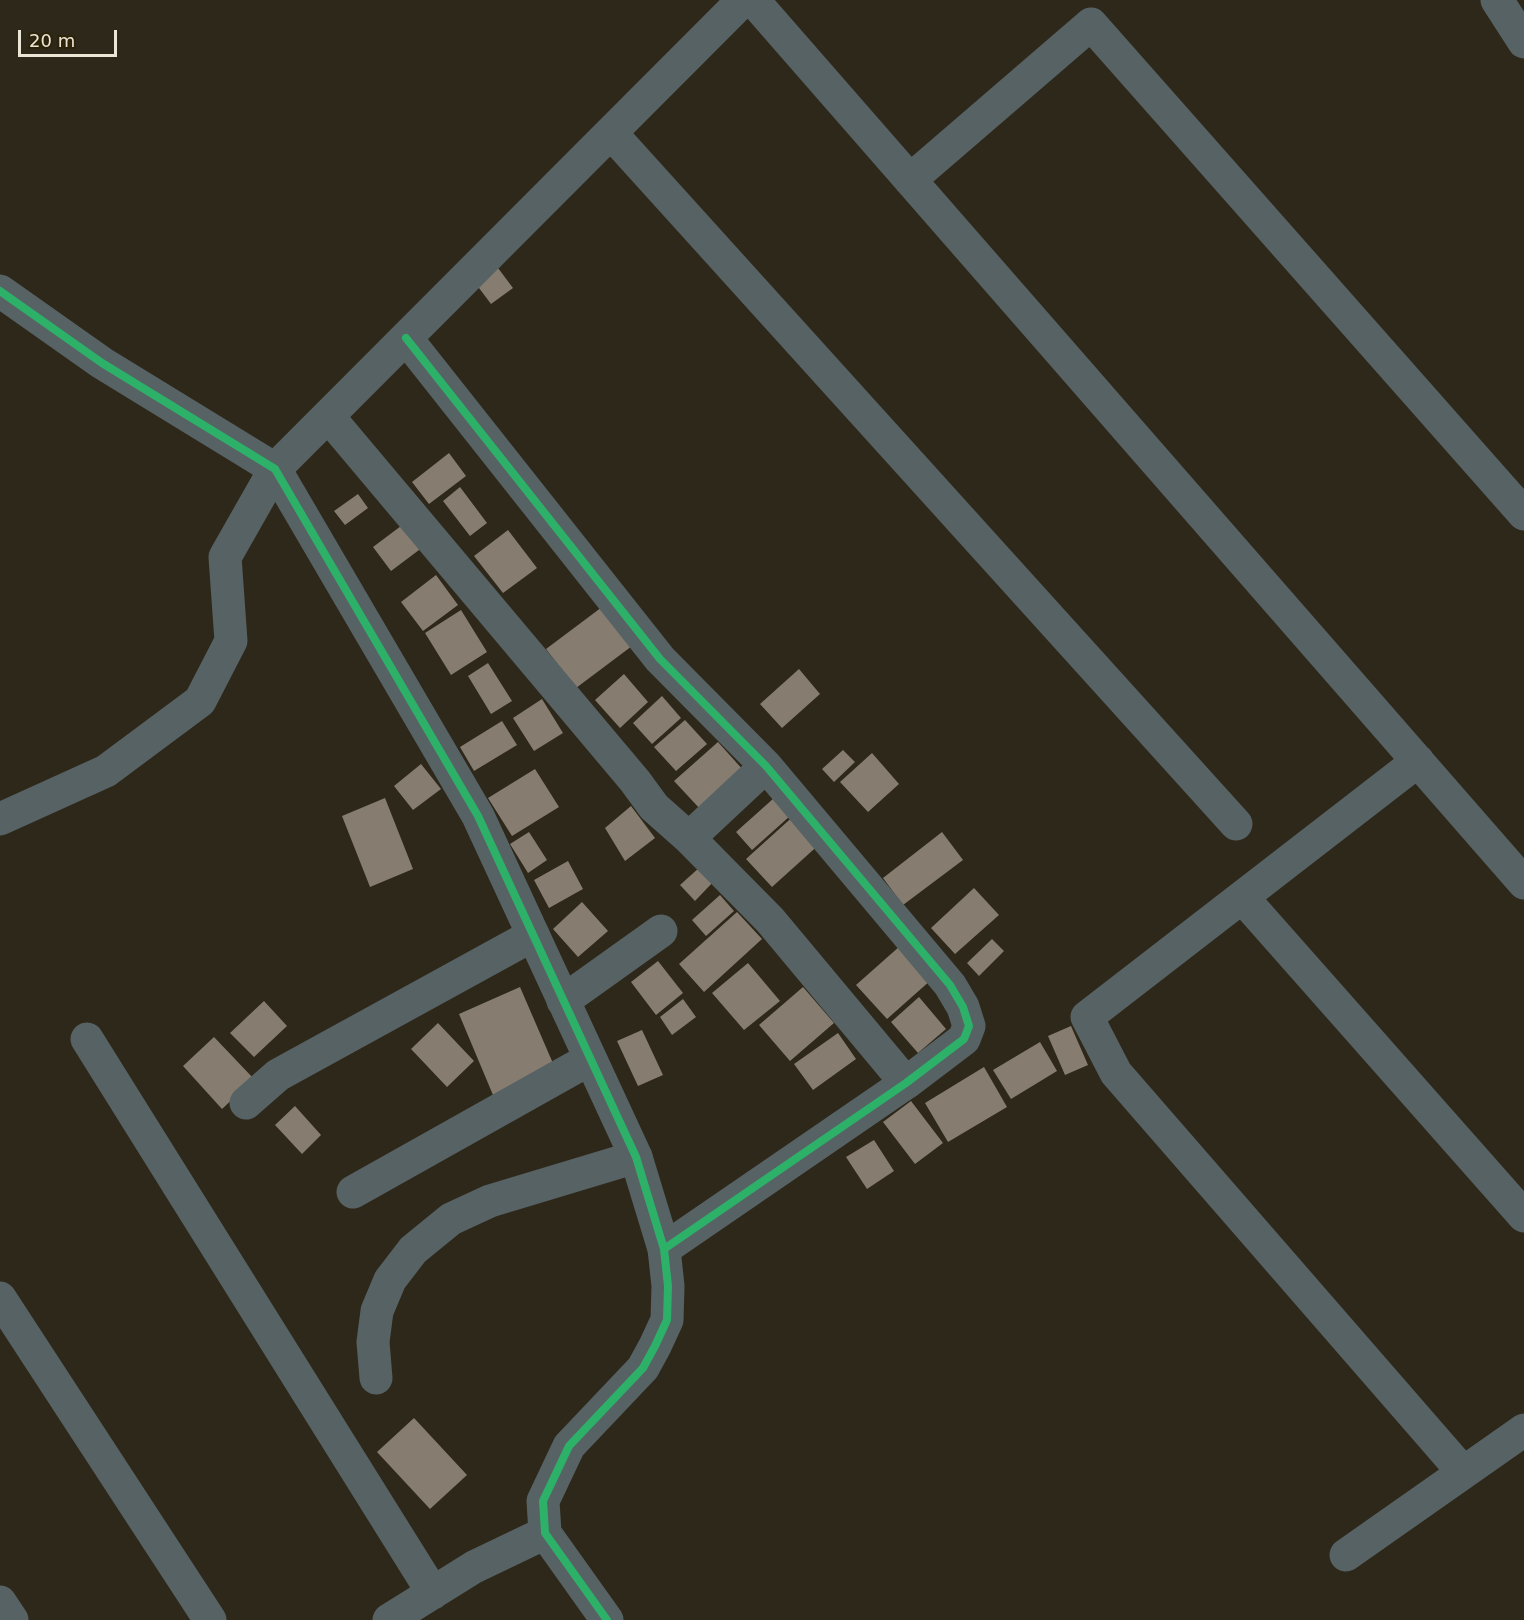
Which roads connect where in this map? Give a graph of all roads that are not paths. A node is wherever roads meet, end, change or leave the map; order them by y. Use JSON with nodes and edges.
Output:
{"nodes":[{"id":1,"x":743,"y":0,"type":"edge"},
{"id":2,"x":753,"y":0,"type":"edge"},
{"id":3,"x":1497,"y":0,"type":"edge"},
{"id":4,"x":1524,"y":42,"type":"edge"},
{"id":5,"x":611,"y":133,"type":"junction"},
{"id":6,"x":910,"y":180,"type":"junction"},
{"id":7,"x":0,"y":291,"type":"edge"},
{"id":8,"x":406,"y":338,"type":"junction"},
{"id":9,"x":328,"y":416,"type":"junction"},
{"id":10,"x":275,"y":469,"type":"junction"},
{"id":11,"x":1524,"y":514,"type":"edge"},
{"id":12,"x":1418,"y":761,"type":"junction"},
{"id":13,"x":766,"y":766,"type":"junction"},
{"id":14,"x":0,"y":819,"type":"edge"},
{"id":15,"x":1236,"y":824,"type":"dead end"},
{"id":16,"x":689,"y":838,"type":"junction"},
{"id":17,"x":1524,"y":883,"type":"edge"},
{"id":18,"x":1242,"y":897,"type":"junction"},
{"id":19,"x":661,"y":931,"type":"dead end"},
{"id":20,"x":533,"y":936,"type":"junction"},
{"id":21,"x":563,"y":1001,"type":"junction"},
{"id":22,"x":87,"y":1039,"type":"dead end"},
{"id":23,"x":590,"y":1059,"type":"junction"},
{"id":24,"x":906,"y":1083,"type":"junction"},
{"id":25,"x":246,"y":1103,"type":"dead end"},
{"id":26,"x":636,"y":1157,"type":"junction"},
{"id":27,"x":353,"y":1192,"type":"dead end"},
{"id":28,"x":1524,"y":1216,"type":"edge"},
{"id":29,"x":664,"y":1249,"type":"junction"},
{"id":30,"x":0,"y":1298,"type":"edge"},
{"id":31,"x":376,"y":1378,"type":"dead end"},
{"id":32,"x":1524,"y":1430,"type":"edge"},
{"id":33,"x":1463,"y":1472,"type":"junction"},
{"id":34,"x":545,"y":1533,"type":"junction"},
{"id":35,"x":1346,"y":1555,"type":"dead end"},
{"id":36,"x":433,"y":1593,"type":"junction"},
{"id":37,"x":0,"y":1602,"type":"edge"},
{"id":38,"x":12,"y":1620,"type":"edge"},
{"id":39,"x":210,"y":1620,"type":"edge"},
{"id":40,"x":389,"y":1620,"type":"edge"},
{"id":41,"x":607,"y":1620,"type":"edge"}],
"edges":[{"from":1,"to":5,"type":"street"},
{"from":2,"to":6,"type":"street"},
{"from":3,"to":4,"type":"street"},
{"from":5,"to":8,"type":"street"},
{"from":5,"to":15,"type":"street"},
{"from":6,"to":11,"type":"street"},
{"from":6,"to":12,"type":"street"},
{"from":7,"to":10,"type":"street"},
{"from":8,"to":9,"type":"street"},
{"from":8,"to":13,"type":"street"},
{"from":9,"to":10,"type":"street"},
{"from":9,"to":16,"type":"street"},
{"from":10,"to":14,"type":"street"},
{"from":10,"to":20,"type":"street"},
{"from":12,"to":17,"type":"street"},
{"from":12,"to":18,"type":"street"},
{"from":13,"to":16,"type":"street"},
{"from":13,"to":24,"type":"street"},
{"from":16,"to":24,"type":"street"},
{"from":18,"to":28,"type":"street"},
{"from":18,"to":33,"type":"street"},
{"from":19,"to":21,"type":"street"},
{"from":20,"to":21,"type":"street"},
{"from":20,"to":25,"type":"street"},
{"from":21,"to":23,"type":"street"},
{"from":22,"to":36,"type":"street"},
{"from":23,"to":26,"type":"street"},
{"from":23,"to":27,"type":"street"},
{"from":24,"to":29,"type":"street"},
{"from":26,"to":29,"type":"street"},
{"from":26,"to":31,"type":"street"},
{"from":29,"to":34,"type":"street"},
{"from":30,"to":39,"type":"street"},
{"from":32,"to":33,"type":"street"},
{"from":33,"to":35,"type":"street"},
{"from":34,"to":36,"type":"street"},
{"from":34,"to":41,"type":"street"},
{"from":36,"to":40,"type":"street"},
{"from":37,"to":38,"type":"street"}]}
